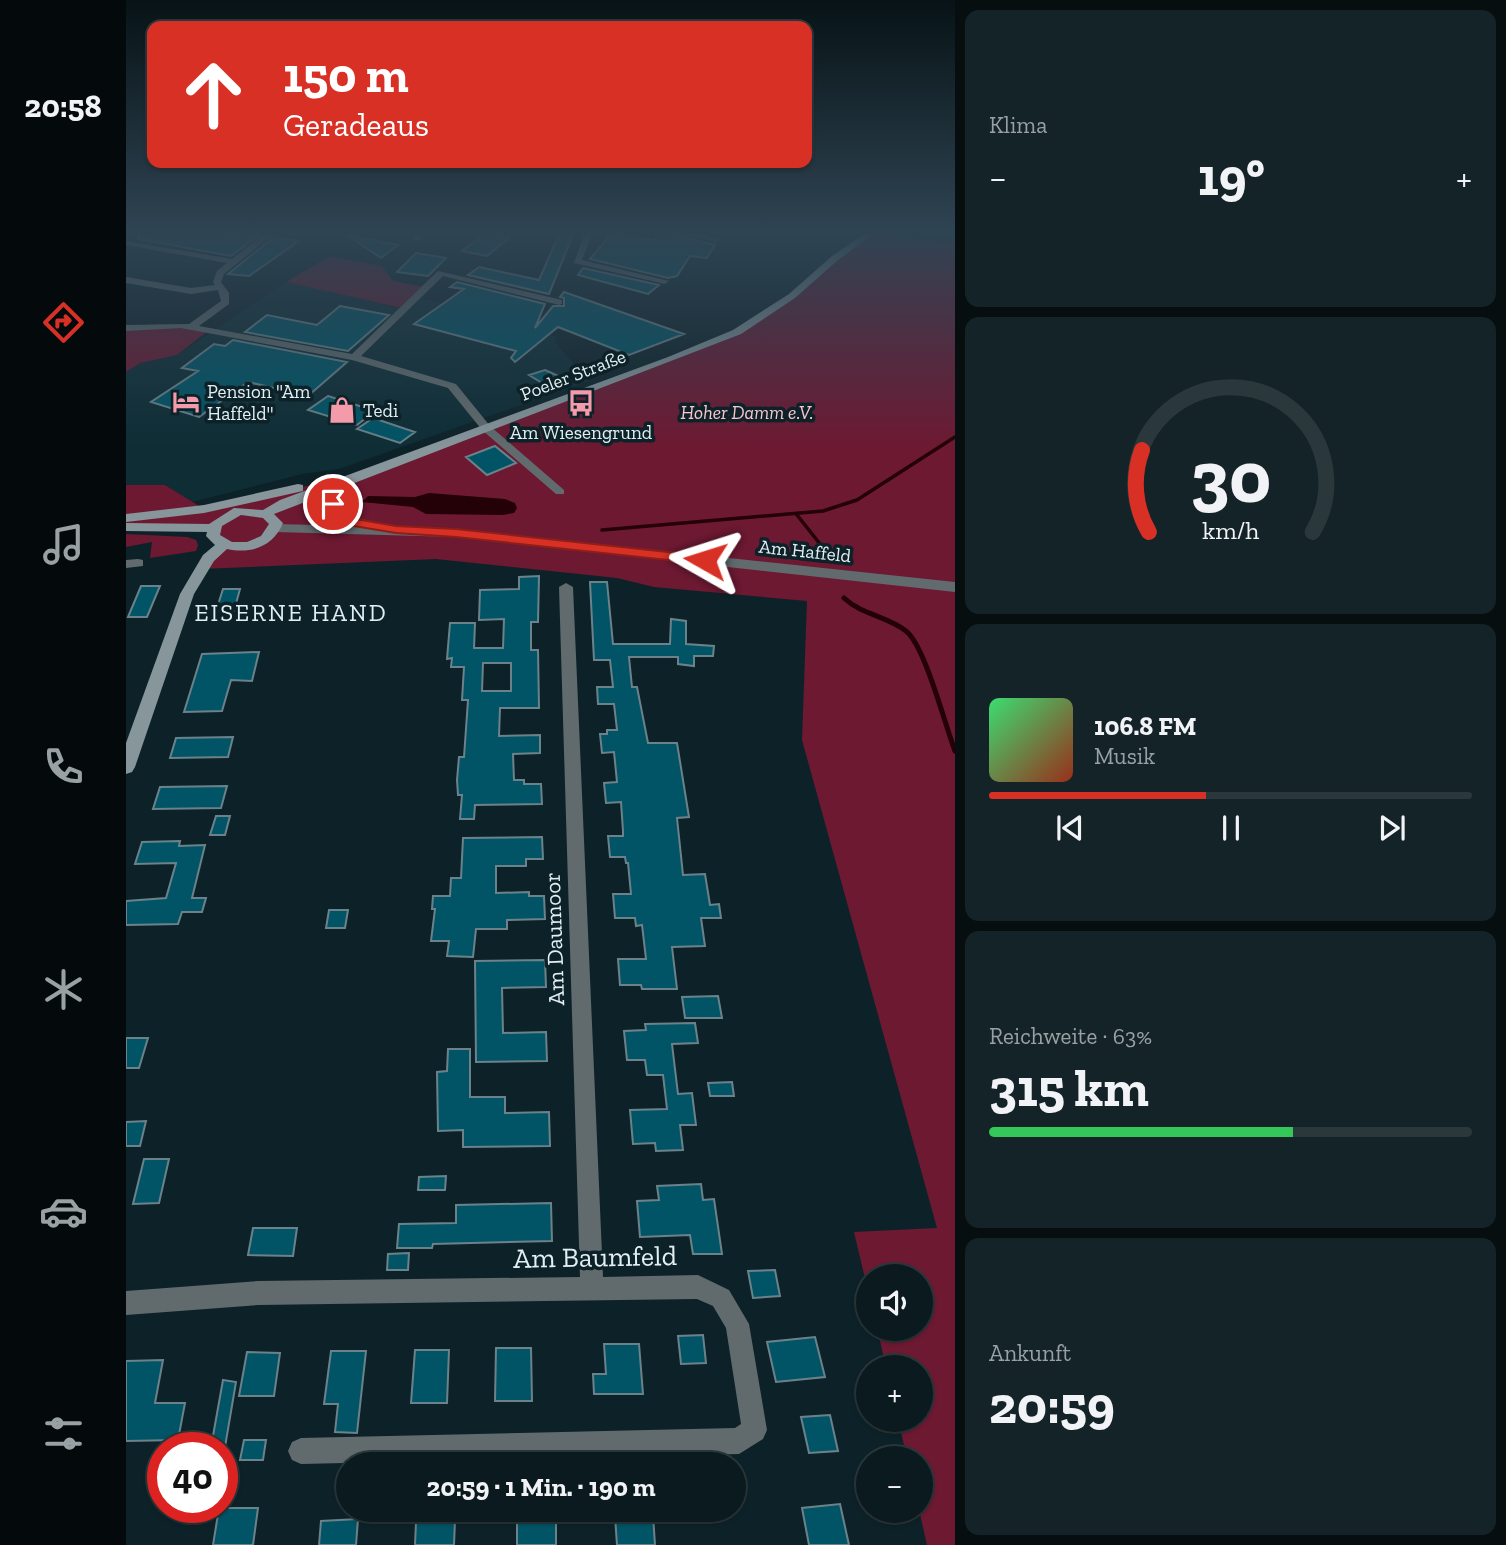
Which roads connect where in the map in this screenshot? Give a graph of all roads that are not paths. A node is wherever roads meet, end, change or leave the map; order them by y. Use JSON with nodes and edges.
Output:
{"nodes":[{"id":1,"x":223,"y":304,"type":"edge"},
{"id":2,"x":409,"y":304,"type":"edge"},
{"id":3,"x":780,"y":304,"type":"edge"},
{"id":4,"x":191,"y":327,"type":"junction"},
{"id":5,"x":126,"y":328,"type":"edge"},
{"id":6,"x":355,"y":357,"type":"junction"},
{"id":7,"x":486,"y":428,"type":"junction"},
{"id":8,"x":373,"y":471,"type":"junction"},
{"id":9,"x":342,"y":484,"type":"junction"},
{"id":10,"x":560,"y":492,"type":"dead end"},
{"id":11,"x":266,"y":513,"type":"junction"},
{"id":12,"x":126,"y":518,"type":"edge"},
{"id":13,"x":126,"y":527,"type":"edge"},
{"id":14,"x":213,"y":528,"type":"junction"},
{"id":15,"x":275,"y":528,"type":"junction"},
{"id":16,"x":396,"y":530,"type":"junction"},
{"id":17,"x":224,"y":545,"type":"junction"},
{"id":18,"x":566,"y":587,"type":"dead end"},
{"id":19,"x":955,"y":587,"type":"edge"},
{"id":20,"x":126,"y":767,"type":"edge"},
{"id":21,"x":592,"y":1290,"type":"junction"},
{"id":22,"x":126,"y":1303,"type":"edge"},
{"id":23,"x":301,"y":1451,"type":"dead end"}],
"edges":[{"from":1,"to":4,"type":"street"},
{"from":2,"to":6,"type":"street"},
{"from":3,"to":7,"type":"main road","name":"Poeler Straße"},
{"from":4,"to":5,"type":"street"},
{"from":4,"to":6,"type":"street"},
{"from":6,"to":7,"type":"street"},
{"from":7,"to":8,"type":"main road","name":"Poeler Straße"},
{"from":7,"to":10,"type":"street"},
{"from":8,"to":9,"type":"main road","name":"Poeler Straße"},
{"from":8,"to":12,"type":"main road"},
{"from":9,"to":11,"type":"main road","name":"Poeler Straße"},
{"from":9,"to":16,"type":"street"},
{"from":11,"to":14,"type":"main road"},
{"from":11,"to":15,"type":"main road"},
{"from":13,"to":14,"type":"main road"},
{"from":14,"to":17,"type":"main road"},
{"from":15,"to":16,"type":"street","name":"Am Haffeld"},
{"from":15,"to":17,"type":"main road"},
{"from":16,"to":19,"type":"street","name":"Am Haffeld"},
{"from":17,"to":20,"type":"main road"},
{"from":18,"to":21,"type":"street","name":"Am Daumoor"},
{"from":21,"to":22,"type":"street","name":"Am Baumfeld"},
{"from":21,"to":23,"type":"street","name":"Am Baumfeld"}]}
